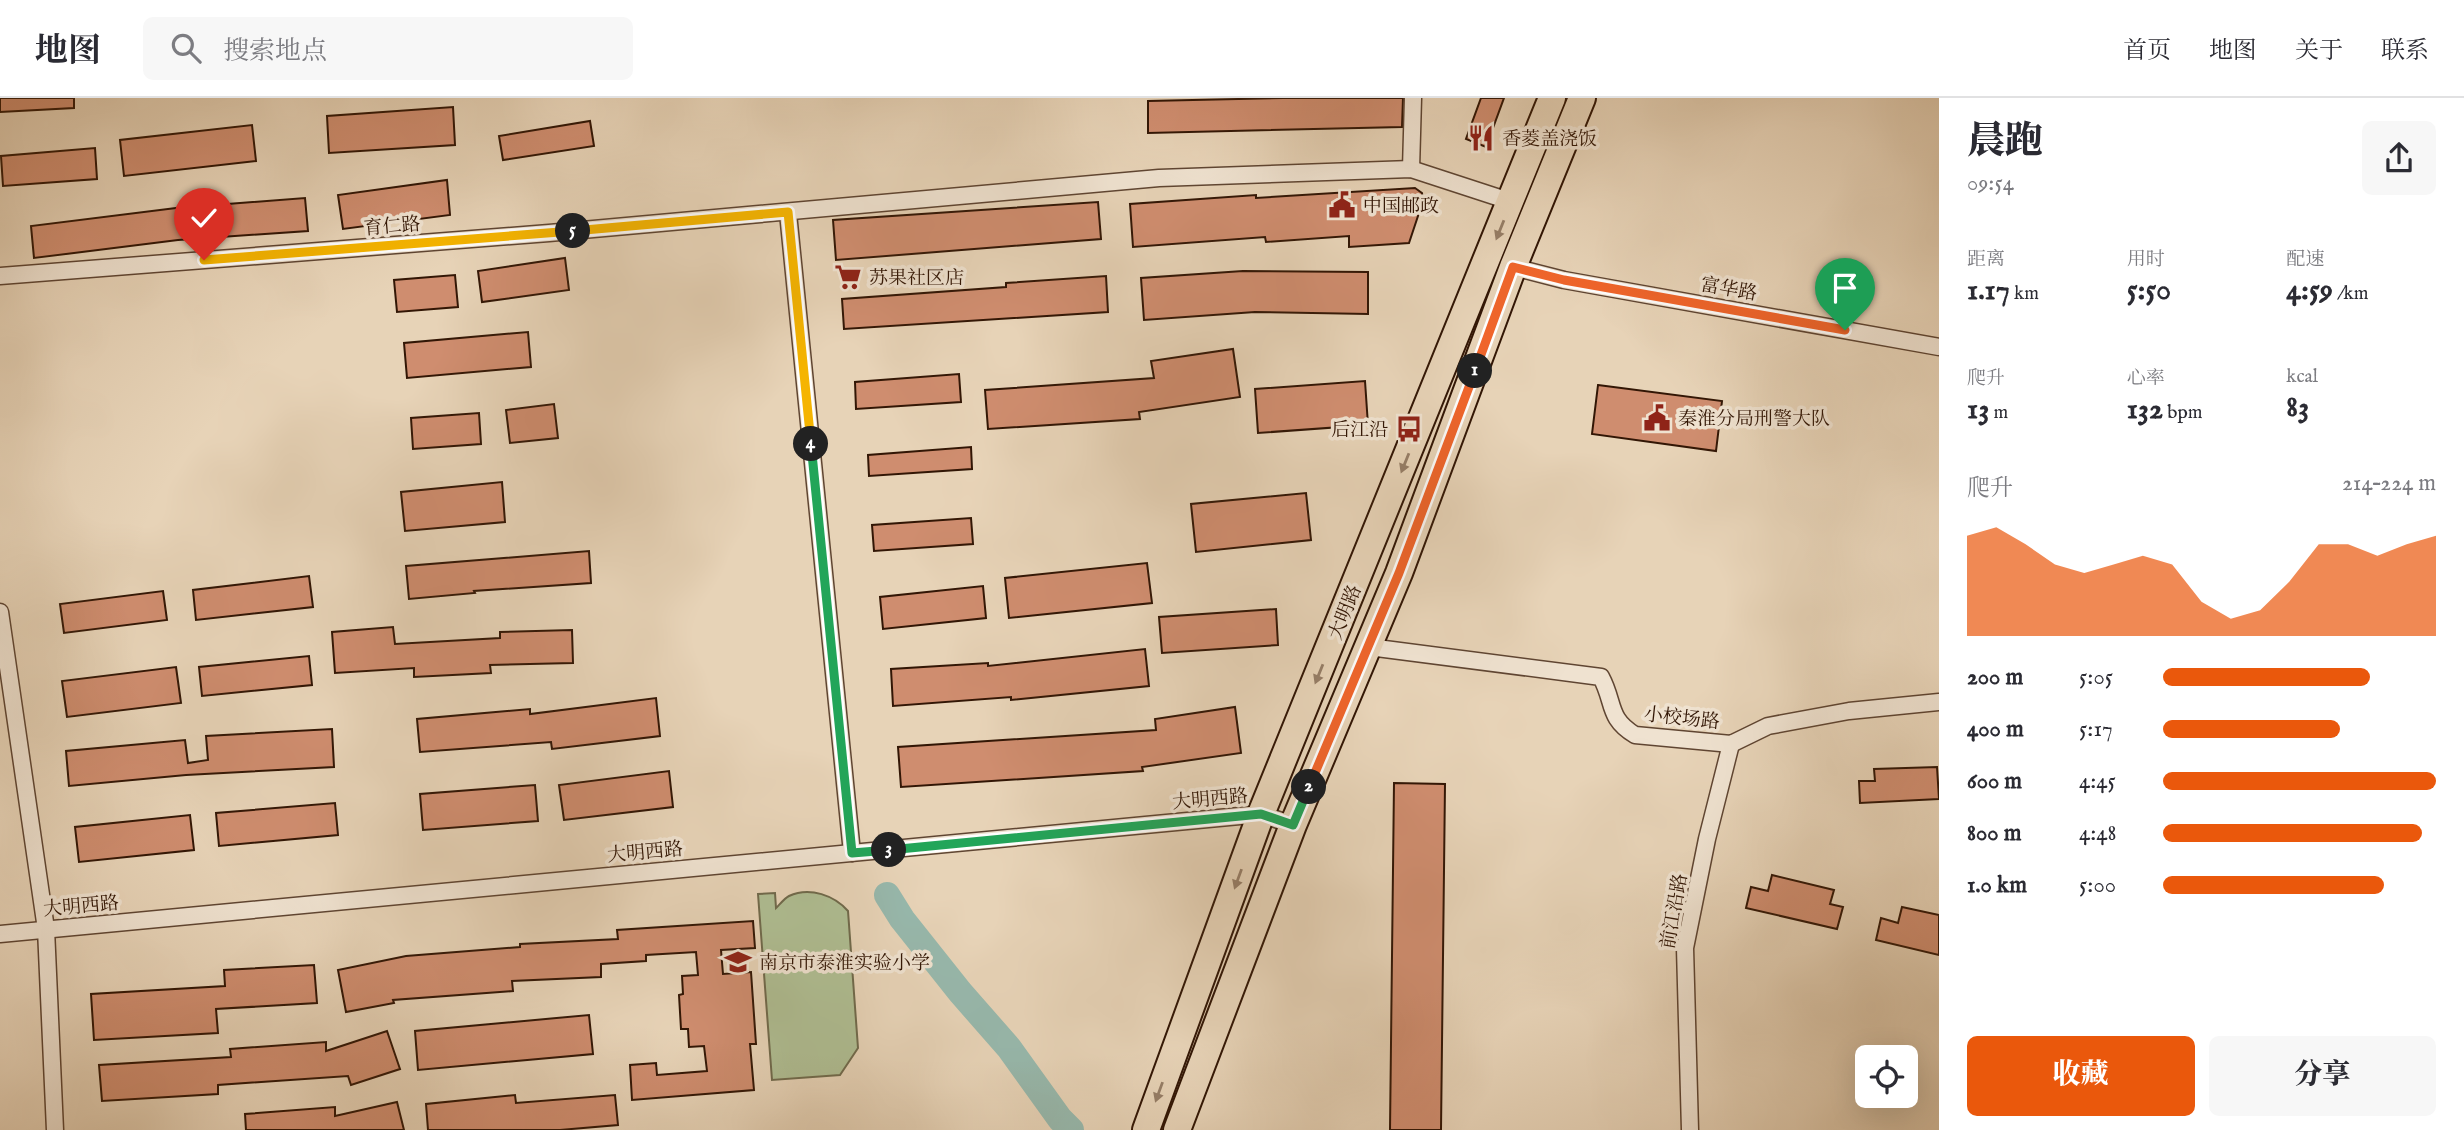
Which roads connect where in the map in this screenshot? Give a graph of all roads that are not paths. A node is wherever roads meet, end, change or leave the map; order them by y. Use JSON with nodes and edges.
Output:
{"nodes":[{"id":1,"x":1413,"y":98,"type":"edge"},
{"id":2,"x":1552,"y":98,"type":"edge"},
{"id":3,"x":1582,"y":98,"type":"edge"},
{"id":4,"x":1411,"y":169,"type":"junction"},
{"id":5,"x":1512,"y":199,"type":"junction"},
{"id":6,"x":788,"y":212,"type":"junction"},
{"id":7,"x":1513,"y":267,"type":"junction"},
{"id":8,"x":0,"y":276,"type":"edge"},
{"id":9,"x":1939,"y":347,"type":"edge"},
{"id":10,"x":0,"y":612,"type":"edge"},
{"id":11,"x":1369,"y":647,"type":"junction"},
{"id":12,"x":1939,"y":702,"type":"edge"},
{"id":13,"x":1731,"y":744,"type":"junction"},
{"id":14,"x":1261,"y":814,"type":"junction"},
{"id":15,"x":1293,"y":825,"type":"junction"},
{"id":16,"x":852,"y":853,"type":"junction"},
{"id":17,"x":46,"y":929,"type":"junction"},
{"id":18,"x":0,"y":934,"type":"edge"},
{"id":19,"x":55,"y":1130,"type":"edge"},
{"id":20,"x":1146,"y":1130,"type":"edge"},
{"id":21,"x":1177,"y":1130,"type":"edge"},
{"id":22,"x":1690,"y":1130,"type":"edge"}],
"edges":[{"from":1,"to":4,"type":"street"},
{"from":2,"to":5,"type":"main road","name":"大明路"},
{"from":3,"to":7,"type":"main road"},
{"from":4,"to":5,"type":"street"},
{"from":4,"to":6,"type":"street","name":"育仁路"},
{"from":5,"to":14,"type":"main road","name":"大明路","one_way":true},
{"from":6,"to":8,"type":"street","name":"育仁路"},
{"from":6,"to":16,"type":"street"},
{"from":7,"to":9,"type":"street","name":"富华路"},
{"from":7,"to":11,"type":"main road"},
{"from":10,"to":17,"type":"street"},
{"from":11,"to":13,"type":"street","name":"小校场路"},
{"from":11,"to":15,"type":"main road"},
{"from":12,"to":13,"type":"street","name":"小校场路"},
{"from":13,"to":22,"type":"street","name":"前江沿路"},
{"from":14,"to":15,"type":"street","name":"大明西路"},
{"from":14,"to":16,"type":"street","name":"大明西路"},
{"from":14,"to":20,"type":"main road","name":"大明路","one_way":true},
{"from":15,"to":21,"type":"main road"},
{"from":16,"to":17,"type":"street","name":"大明西路"},
{"from":17,"to":18,"type":"street","name":"大明西路"},
{"from":17,"to":19,"type":"street"}]}
